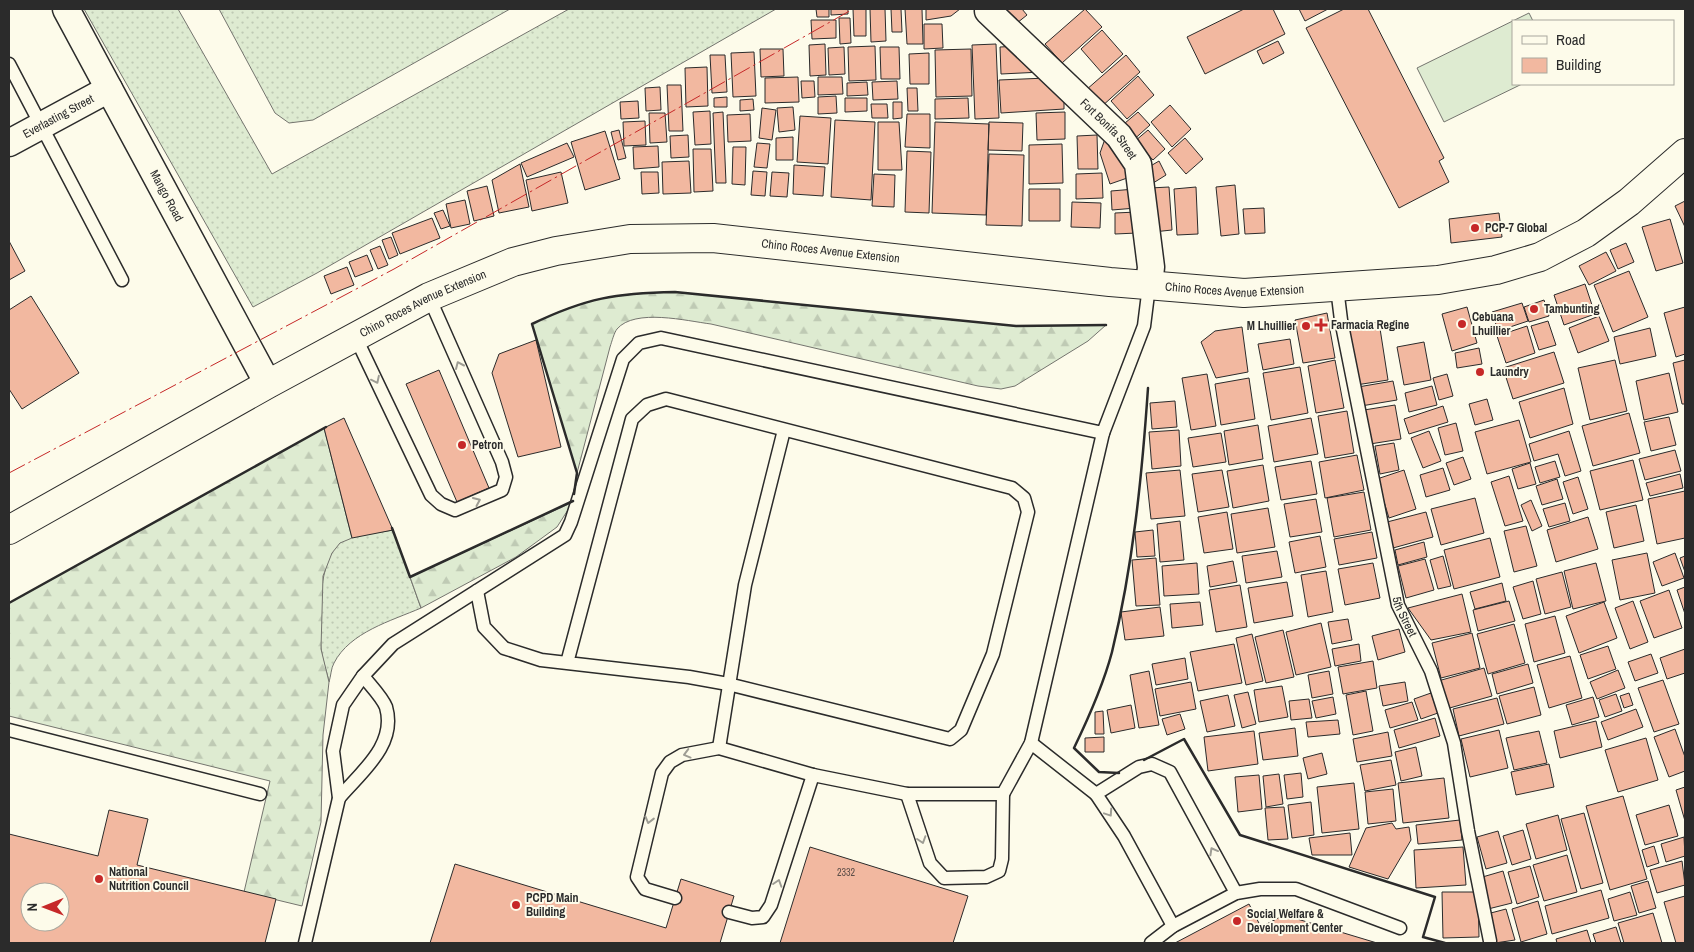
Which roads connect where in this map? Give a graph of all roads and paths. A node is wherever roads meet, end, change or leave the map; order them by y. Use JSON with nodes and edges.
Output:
{"nodes":[{"id":1,"x":66,"y":9,"type":"edge"},
{"id":2,"x":988,"y":11,"type":"dead end"},
{"id":3,"x":9,"y":64,"type":"edge"},
{"id":4,"x":109,"y":89,"type":"junction"},
{"id":5,"x":41,"y":125,"type":"junction"},
{"id":6,"x":9,"y":143,"type":"edge"},
{"id":7,"x":1685,"y":154,"type":"edge"},
{"id":8,"x":122,"y":280,"type":"dead end"},
{"id":9,"x":1148,"y":286,"type":"junction"},
{"id":10,"x":1337,"y":288,"type":"junction"},
{"id":11,"x":429,"y":297,"type":"junction"},
{"id":12,"x":355,"y":336,"type":"junction"},
{"id":13,"x":268,"y":384,"type":"junction"},
{"id":14,"x":784,"y":430,"type":"junction"},
{"id":15,"x":1103,"y":433,"type":"junction"},
{"id":16,"x":9,"y":530,"type":"edge"},
{"id":17,"x":477,"y":590,"type":"junction"},
{"id":18,"x":567,"y":663,"type":"junction"},
{"id":19,"x":363,"y":676,"type":"junction"},
{"id":20,"x":728,"y":684,"type":"junction"},
{"id":21,"x":9,"y":730,"type":"edge"},
{"id":22,"x":1031,"y":743,"type":"junction"},
{"id":23,"x":719,"y":748,"type":"junction"},
{"id":24,"x":813,"y":775,"type":"junction"},
{"id":25,"x":260,"y":794,"type":"dead end"},
{"id":26,"x":906,"y":794,"type":"junction"},
{"id":27,"x":1003,"y":794,"type":"junction"},
{"id":28,"x":1096,"y":794,"type":"junction"},
{"id":29,"x":339,"y":798,"type":"junction"},
{"id":30,"x":1236,"y":893,"type":"junction"},
{"id":31,"x":675,"y":898,"type":"dead end"},
{"id":32,"x":729,"y":912,"type":"dead end"},
{"id":33,"x":1173,"y":926,"type":"junction"},
{"id":34,"x":1400,"y":928,"type":"dead end"},
{"id":35,"x":1490,"y":941,"type":"dead end"},
{"id":36,"x":305,"y":943,"type":"edge"},
{"id":37,"x":1151,"y":943,"type":"edge"}],
"edges":[{"from":1,"to":4,"type":"street","name":"Mango Road"},
{"from":2,"to":9,"type":"street","name":"Fort Bonifa Street"},
{"from":3,"to":5,"type":"lane"},
{"from":4,"to":5,"type":"street","name":"Everlasting Street"},
{"from":4,"to":13,"type":"street","name":"Mango Road"},
{"from":5,"to":6,"type":"street","name":"Everlasting Street"},
{"from":5,"to":8,"type":"lane"},
{"from":7,"to":10,"type":"main road","name":"Chino Roces Avenue Extension"},
{"from":9,"to":10,"type":"main road","name":"Chino Roces Avenue Extension"},
{"from":9,"to":11,"type":"main road","name":"Chino Roces Avenue Extension"},
{"from":9,"to":15,"type":"lane"},
{"from":10,"to":35,"type":"lane","name":"5th Street"},
{"from":11,"to":12,"type":"main road","name":"Chino Roces Avenue Extension"},
{"from":12,"to":11,"type":"lane","one_way":true},
{"from":12,"to":13,"type":"main road","name":"Chino Roces Avenue Extension"},
{"from":13,"to":16,"type":"main road","name":"Chino Roces Avenue Extension"},
{"from":14,"to":18,"type":"lane"},
{"from":14,"to":20,"type":"lane"},
{"from":14,"to":20,"type":"lane"},
{"from":15,"to":17,"type":"lane"},
{"from":15,"to":22,"type":"lane"},
{"from":17,"to":18,"type":"lane"},
{"from":17,"to":19,"type":"lane"},
{"from":18,"to":20,"type":"lane"},
{"from":19,"to":29,"type":"lane"},
{"from":19,"to":29,"type":"lane"},
{"from":20,"to":23,"type":"lane"},
{"from":21,"to":25,"type":"lane"},
{"from":22,"to":27,"type":"lane"},
{"from":22,"to":28,"type":"lane"},
{"from":23,"to":24,"type":"lane"},
{"from":23,"to":31,"type":"lane","one_way":true},
{"from":24,"to":26,"type":"lane"},
{"from":32,"to":24,"type":"lane","one_way":true},
{"from":26,"to":27,"type":"lane"},
{"from":26,"to":27,"type":"lane","one_way":true},
{"from":30,"to":28,"type":"lane","one_way":true},
{"from":28,"to":33,"type":"lane","one_way":true},
{"from":29,"to":36,"type":"lane"},
{"from":30,"to":33,"type":"lane"},
{"from":30,"to":34,"type":"lane"},
{"from":33,"to":37,"type":"lane"}]}
